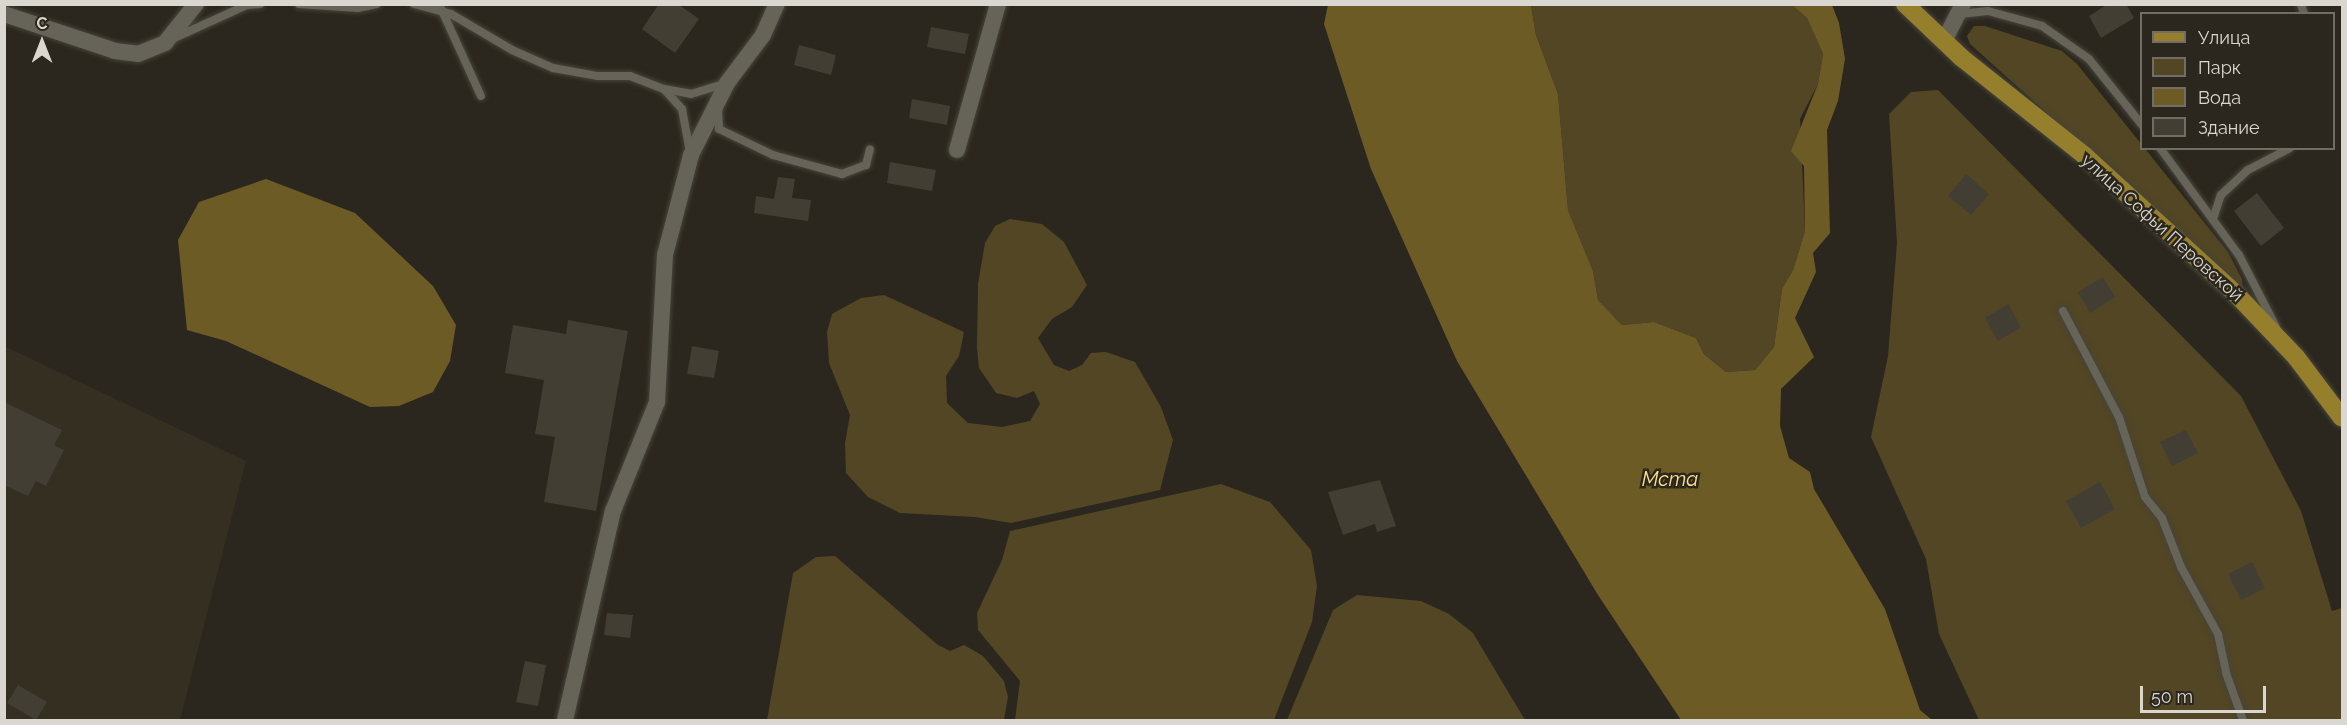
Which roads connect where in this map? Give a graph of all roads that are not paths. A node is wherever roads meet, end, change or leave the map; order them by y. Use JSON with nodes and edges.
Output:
{"nodes":[{"id":1,"x":196,"y":4,"type":"edge"},
{"id":2,"x":260,"y":4,"type":"edge"},
{"id":3,"x":299,"y":4,"type":"edge"},
{"id":4,"x":377,"y":4,"type":"edge"},
{"id":5,"x":414,"y":4,"type":"edge"},
{"id":6,"x":777,"y":4,"type":"edge"},
{"id":7,"x":998,"y":4,"type":"edge"},
{"id":8,"x":1905,"y":4,"type":"edge"},
{"id":9,"x":440,"y":8,"type":"edge"},
{"id":10,"x":1962,"y":9,"type":"edge"},
{"id":11,"x":4,"y":14,"type":"edge"},
{"id":12,"x":1944,"y":41,"type":"junction"},
{"id":13,"x":165,"y":43,"type":"junction"},
{"id":14,"x":727,"y":82,"type":"junction"},
{"id":15,"x":664,"y":89,"type":"junction"},
{"id":16,"x":481,"y":96,"type":"dead end"},
{"id":17,"x":717,"y":100,"type":"junction"},
{"id":18,"x":2140,"y":123,"type":"edge"},
{"id":19,"x":870,"y":149,"type":"dead end"},
{"id":20,"x":957,"y":150,"type":"dead end"},
{"id":21,"x":2161,"y":150,"type":"edge"},
{"id":22,"x":2286,"y":150,"type":"edge"},
{"id":23,"x":691,"y":155,"type":"junction"},
{"id":24,"x":2213,"y":219,"type":"junction"},
{"id":25,"x":2063,"y":311,"type":"dead end"},
{"id":26,"x":2285,"y":347,"type":"junction"},
{"id":27,"x":2343,"y":418,"type":"edge"},
{"id":28,"x":566,"y":720,"type":"edge"},
{"id":29,"x":2243,"y":720,"type":"edge"}],
"edges":[{"from":1,"to":13,"type":"street"},
{"from":2,"to":13,"type":"lane"},
{"from":3,"to":4,"type":"lane"},
{"from":5,"to":9,"type":"lane"},
{"from":6,"to":14,"type":"street"},
{"from":7,"to":20,"type":"street"},
{"from":8,"to":12,"type":"main road","name":"улица Софьи Перовской"},
{"from":9,"to":15,"type":"lane"},
{"from":9,"to":16,"type":"lane"},
{"from":10,"to":12,"type":"street"},
{"from":10,"to":18,"type":"lane"},
{"from":11,"to":13,"type":"street"},
{"from":12,"to":26,"type":"main road","name":"улица Софьи Перовской"},
{"from":14,"to":15,"type":"lane"},
{"from":14,"to":17,"type":"street"},
{"from":15,"to":23,"type":"lane"},
{"from":17,"to":19,"type":"lane"},
{"from":17,"to":23,"type":"street"},
{"from":21,"to":24,"type":"lane"},
{"from":22,"to":24,"type":"lane"},
{"from":23,"to":28,"type":"street"},
{"from":24,"to":26,"type":"lane"},
{"from":25,"to":29,"type":"lane"},
{"from":26,"to":27,"type":"main road","name":"улица Софьи Перовской"}]}
